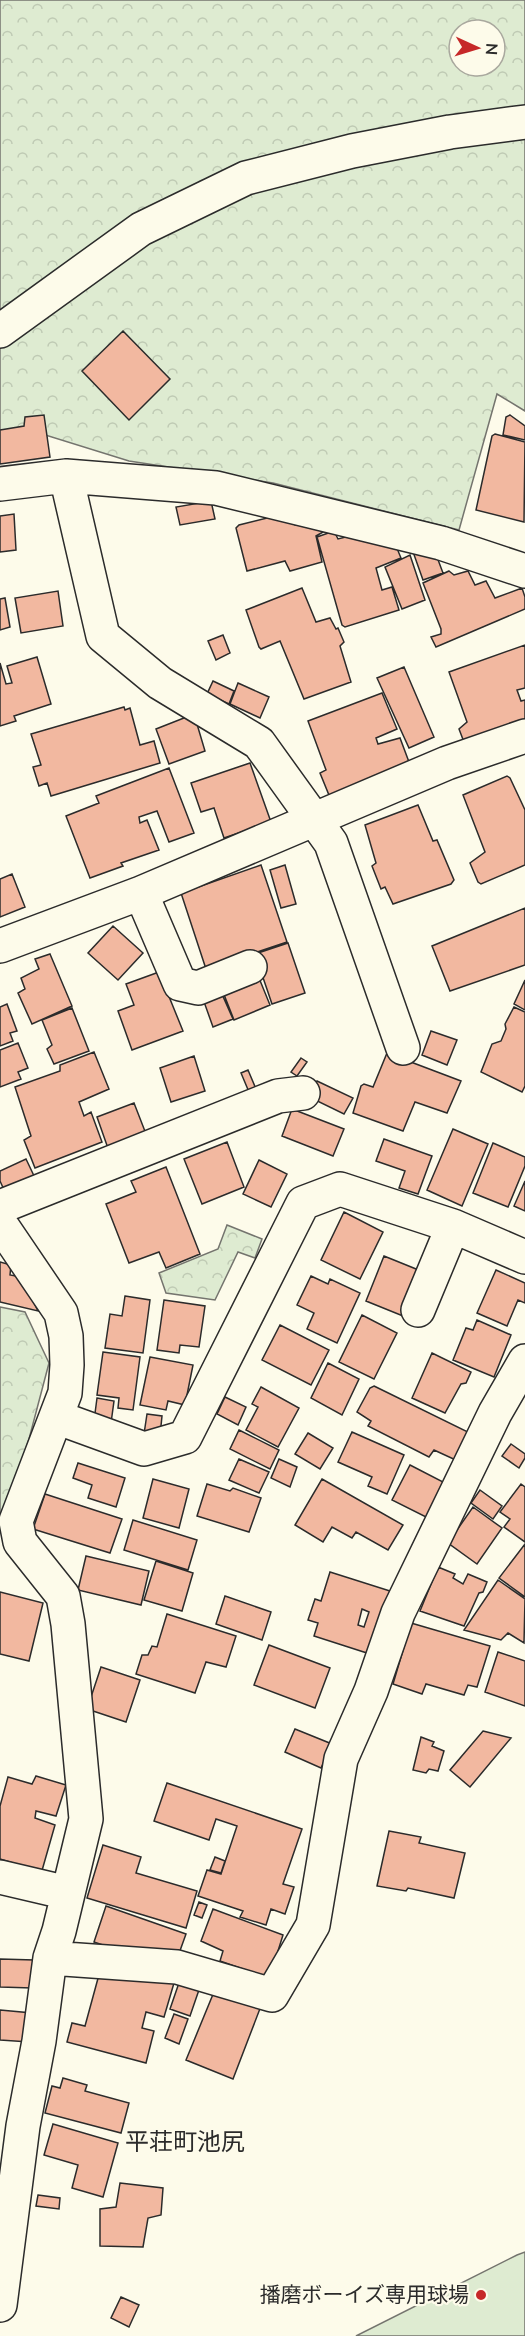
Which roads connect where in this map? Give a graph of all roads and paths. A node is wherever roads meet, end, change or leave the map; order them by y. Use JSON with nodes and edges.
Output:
{"nodes":[{"id":1,"x":525,"y":122,"type":"edge"},
{"id":2,"x":0,"y":331,"type":"edge"},
{"id":3,"x":66,"y":476,"type":"junction"},
{"id":4,"x":0,"y":484,"type":"edge"},
{"id":5,"x":525,"y":571,"type":"edge"},
{"id":6,"x":525,"y":736,"type":"edge"},
{"id":7,"x":315,"y":819,"type":"junction"},
{"id":8,"x":141,"y":893,"type":"junction"},
{"id":9,"x":0,"y":946,"type":"edge"},
{"id":10,"x":250,"y":967,"type":"dead end"},
{"id":11,"x":402,"y":1048,"type":"dead end"},
{"id":12,"x":303,"y":1093,"type":"dead end"},
{"id":13,"x":0,"y":1207,"type":"edge"},
{"id":14,"x":0,"y":1223,"type":"edge"},
{"id":15,"x":453,"y":1226,"type":"junction"},
{"id":16,"x":525,"y":1257,"type":"edge"},
{"id":17,"x":418,"y":1310,"type":"dead end"},
{"id":18,"x":525,"y":1361,"type":"edge"},
{"id":19,"x":56,"y":1417,"type":"junction"},
{"id":20,"x":0,"y":1877,"type":"edge"},
{"id":21,"x":68,"y":1893,"type":"junction"},
{"id":22,"x":50,"y":1958,"type":"junction"},
{"id":23,"x":0,"y":2305,"type":"edge"}],
"edges":[{"from":1,"to":2,"type":"street"},
{"from":3,"to":4,"type":"street"},
{"from":3,"to":5,"type":"street"},
{"from":3,"to":7,"type":"street"},
{"from":6,"to":7,"type":"street"},
{"from":7,"to":8,"type":"street"},
{"from":7,"to":11,"type":"street"},
{"from":8,"to":9,"type":"street"},
{"from":8,"to":10,"type":"street"},
{"from":12,"to":13,"type":"street"},
{"from":14,"to":19,"type":"street"},
{"from":15,"to":16,"type":"street"},
{"from":15,"to":17,"type":"street"},
{"from":15,"to":19,"type":"street"},
{"from":18,"to":22,"type":"street"},
{"from":19,"to":21,"type":"street"},
{"from":20,"to":21,"type":"street"},
{"from":21,"to":22,"type":"street"},
{"from":22,"to":23,"type":"street"}]}
